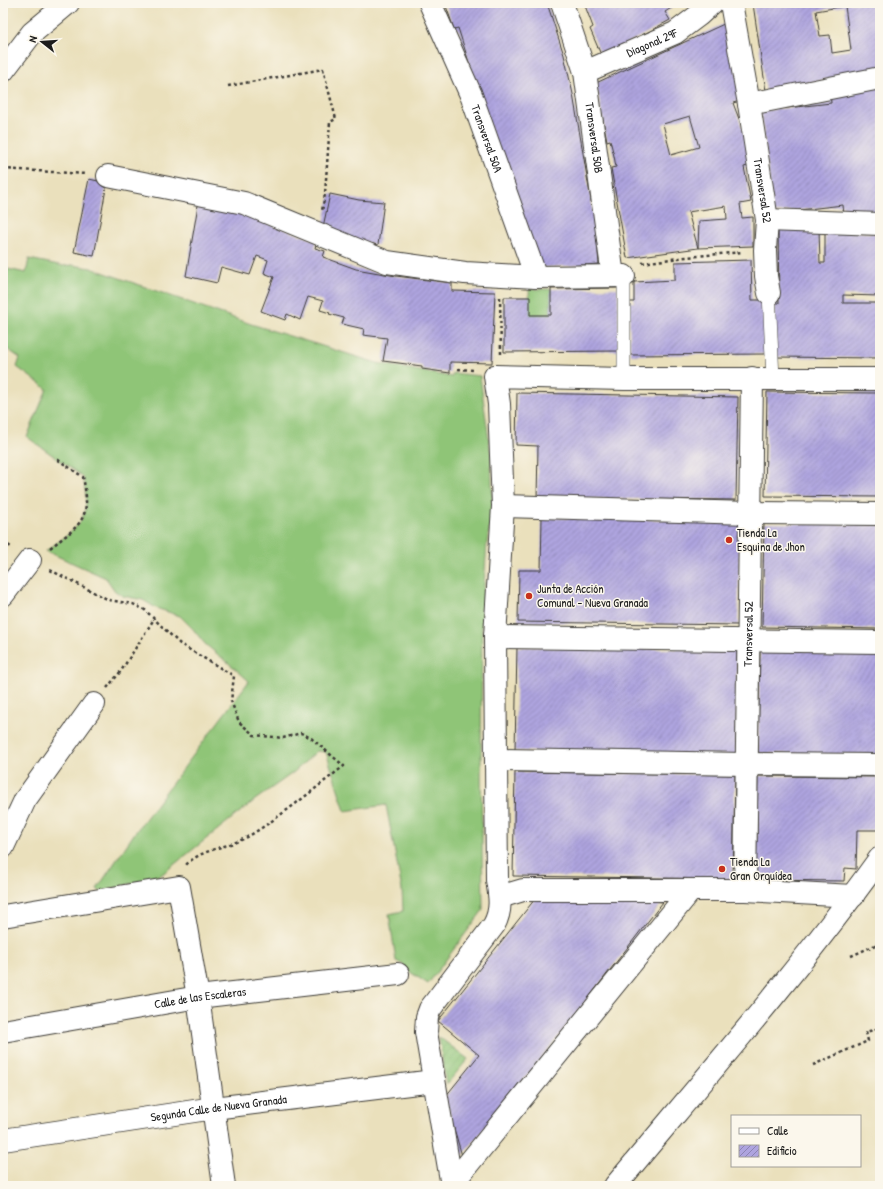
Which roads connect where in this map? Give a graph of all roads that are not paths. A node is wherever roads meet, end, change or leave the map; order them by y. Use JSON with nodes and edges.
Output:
{"nodes":[{"id":1,"x":430,"y":3,"type":"edge"},
{"id":2,"x":562,"y":3,"type":"edge"},
{"id":3,"x":712,"y":3,"type":"edge"},
{"id":4,"x":731,"y":3,"type":"edge"},
{"id":5,"x":54,"y":6,"type":"edge"},
{"id":6,"x":3,"y":71,"type":"edge"},
{"id":7,"x":585,"y":72,"type":"junction"},
{"id":8,"x":880,"y":78,"type":"edge"},
{"id":9,"x":750,"y":104,"type":"junction"},
{"id":10,"x":108,"y":176,"type":"road end"},
{"id":11,"x":767,"y":220,"type":"junction"},
{"id":12,"x":880,"y":224,"type":"edge"},
{"id":13,"x":616,"y":273,"type":"junction"},
{"id":14,"x":536,"y":277,"type":"junction"},
{"id":15,"x":770,"y":293,"type":"joint"},
{"id":16,"x":762,"y":378,"type":"junction"},
{"id":17,"x":624,"y":379,"type":"junction"},
{"id":18,"x":880,"y":379,"type":"edge"},
{"id":19,"x":503,"y":506,"type":"junction"},
{"id":20,"x":750,"y":513,"type":"junction"},
{"id":21,"x":880,"y":514,"type":"edge"},
{"id":22,"x":30,"y":560,"type":"road end"},
{"id":23,"x":3,"y":595,"type":"edge"},
{"id":24,"x":495,"y":637,"type":"junction"},
{"id":25,"x":749,"y":641,"type":"junction"},
{"id":26,"x":880,"y":642,"type":"edge"},
{"id":27,"x":94,"y":704,"type":"road end"},
{"id":28,"x":496,"y":760,"type":"junction"},
{"id":29,"x":747,"y":764,"type":"junction"},
{"id":30,"x":880,"y":765,"type":"edge"},
{"id":31,"x":3,"y":847,"type":"edge"},
{"id":32,"x":880,"y":858,"type":"edge"},
{"id":33,"x":691,"y":890,"type":"junction"},
{"id":34,"x":746,"y":890,"type":"junction"},
{"id":35,"x":853,"y":896,"type":"junction"},
{"id":36,"x":500,"y":897,"type":"junction"},
{"id":37,"x":3,"y":916,"type":"edge"},
{"id":38,"x":398,"y":974,"type":"dead end"},
{"id":39,"x":198,"y":997,"type":"junction"},
{"id":40,"x":3,"y":1030,"type":"edge"},
{"id":41,"x":434,"y":1081,"type":"junction"},
{"id":42,"x":214,"y":1108,"type":"junction"},
{"id":43,"x":3,"y":1140,"type":"edge"},
{"id":44,"x":224,"y":1186,"type":"edge"},
{"id":45,"x":451,"y":1186,"type":"edge"},
{"id":46,"x":615,"y":1186,"type":"edge"}],
"edges":[{"from":1,"to":14,"type":"street","name":"Transversal 50A"},
{"from":2,"to":7,"type":"street","name":"Transversal 50B"},
{"from":3,"to":7,"type":"street","name":"Diagonal 29F"},
{"from":4,"to":9,"type":"street","name":"Transversal 52"},
{"from":5,"to":6,"type":"street"},
{"from":7,"to":13,"type":"street","name":"Transversal 50B"},
{"from":8,"to":9,"type":"street"},
{"from":9,"to":11,"type":"street","name":"Transversal 52"},
{"from":10,"to":14,"type":"street"},
{"from":11,"to":12,"type":"street"},
{"from":11,"to":15,"type":"street","name":"Transversal 52"},
{"from":13,"to":14,"type":"street"},
{"from":13,"to":17,"type":"lane","name":"Transversal 50B"},
{"from":15,"to":16,"type":"lane","name":"Transversal 52"},
{"from":16,"to":17,"type":"street"},
{"from":16,"to":18,"type":"street"},
{"from":16,"to":20,"type":"street","name":"Transversal 52"},
{"from":17,"to":19,"type":"street"},
{"from":19,"to":20,"type":"street"},
{"from":19,"to":24,"type":"street"},
{"from":20,"to":21,"type":"street"},
{"from":20,"to":25,"type":"street","name":"Transversal 52"},
{"from":22,"to":23,"type":"street"},
{"from":24,"to":25,"type":"street"},
{"from":24,"to":28,"type":"street"},
{"from":25,"to":26,"type":"street"},
{"from":25,"to":29,"type":"street","name":"Transversal 52"},
{"from":27,"to":31,"type":"street"},
{"from":28,"to":29,"type":"street"},
{"from":28,"to":36,"type":"street"},
{"from":29,"to":30,"type":"street"},
{"from":29,"to":34,"type":"street","name":"Transversal 52"},
{"from":32,"to":35,"type":"street"},
{"from":33,"to":34,"type":"street"},
{"from":33,"to":36,"type":"street"},
{"from":33,"to":45,"type":"street"},
{"from":34,"to":35,"type":"street"},
{"from":35,"to":46,"type":"street"},
{"from":36,"to":41,"type":"street"},
{"from":37,"to":39,"type":"street"},
{"from":38,"to":39,"type":"street","name":"Calle de las Escaleras"},
{"from":39,"to":40,"type":"street","name":"Calle de las Escaleras"},
{"from":39,"to":42,"type":"street"},
{"from":41,"to":42,"type":"street","name":"Segunda Calle de Nueva Granada"},
{"from":41,"to":45,"type":"street"},
{"from":42,"to":43,"type":"street","name":"Segunda Calle de Nueva Granada"},
{"from":42,"to":44,"type":"street"}]}
